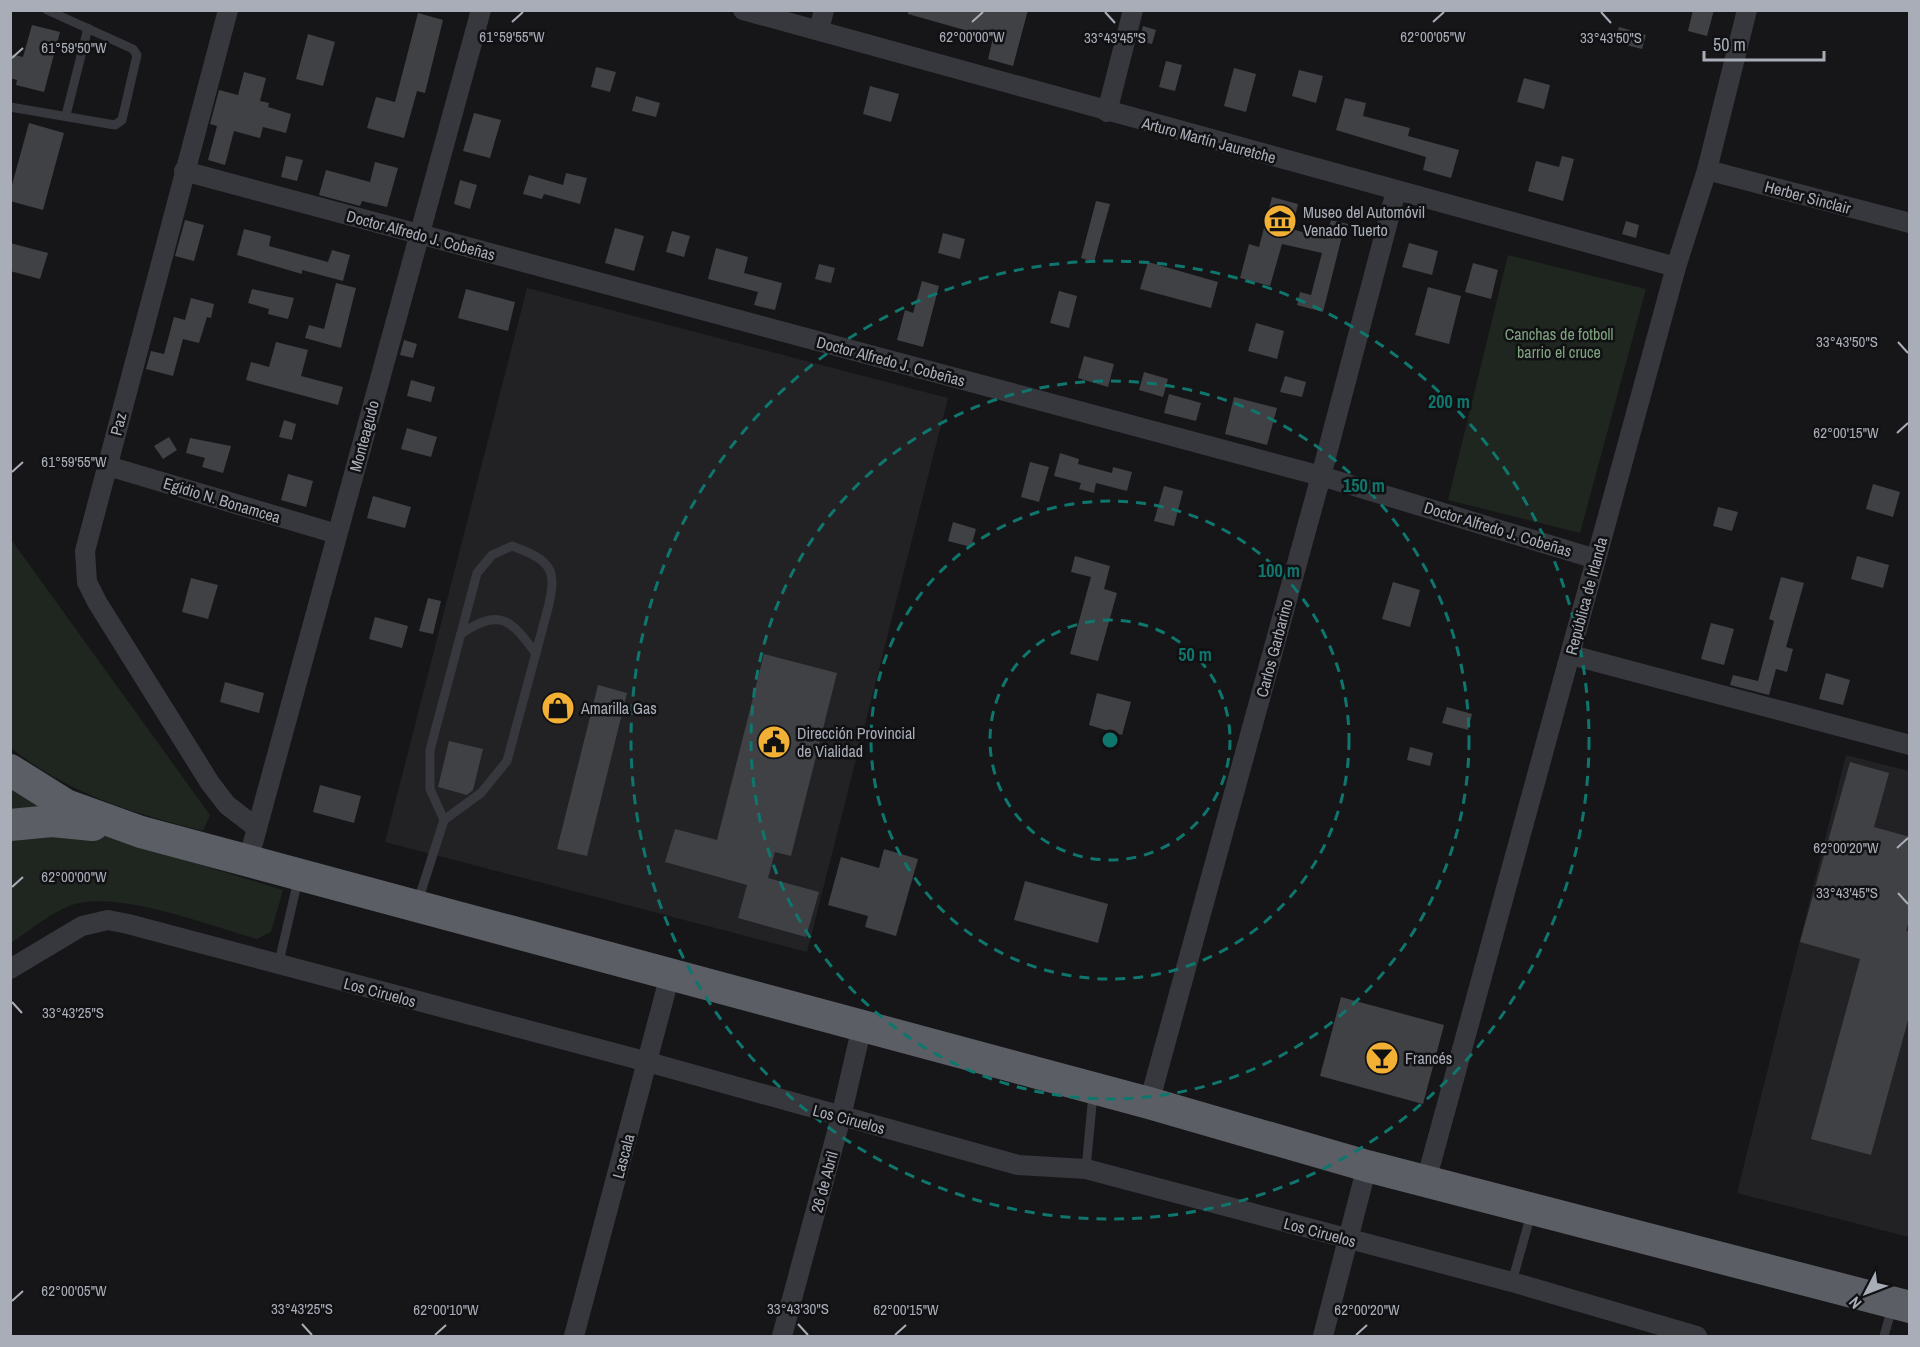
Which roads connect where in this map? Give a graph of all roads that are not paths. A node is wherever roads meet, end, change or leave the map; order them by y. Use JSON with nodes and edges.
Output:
{"nodes":[{"id":1,"x":46,"y":10,"type":"edge"},
{"id":2,"x":228,"y":10,"type":"edge"},
{"id":3,"x":482,"y":10,"type":"edge"},
{"id":4,"x":743,"y":10,"type":"edge"},
{"id":5,"x":824,"y":10,"type":"edge"},
{"id":6,"x":1133,"y":10,"type":"edge"},
{"id":7,"x":1747,"y":10,"type":"edge"},
{"id":8,"x":88,"y":28,"type":"junction"},
{"id":9,"x":819,"y":30,"type":"junction"},
{"id":10,"x":10,"y":106,"type":"edge"},
{"id":11,"x":1107,"y":112,"type":"junction"},
{"id":12,"x":66,"y":115,"type":"junction"},
{"id":13,"x":1707,"y":170,"type":"junction"},
{"id":14,"x":184,"y":171,"type":"junction"},
{"id":15,"x":1396,"y":191,"type":"junction"},
{"id":16,"x":1910,"y":223,"type":"edge"},
{"id":17,"x":419,"y":235,"type":"junction"},
{"id":18,"x":1676,"y":267,"type":"junction"},
{"id":19,"x":108,"y":466,"type":"junction"},
{"id":20,"x":1321,"y":476,"type":"junction"},
{"id":21,"x":337,"y":534,"type":"junction"},
{"id":22,"x":1596,"y":559,"type":"junction"},
{"id":23,"x":461,"y":634,"type":"junction"},
{"id":24,"x":536,"y":654,"type":"junction"},
{"id":25,"x":1571,"y":655,"type":"junction"},
{"id":26,"x":1910,"y":745,"type":"edge"},
{"id":27,"x":10,"y":770,"type":"edge"},
{"id":28,"x":444,"y":820,"type":"junction"},
{"id":29,"x":10,"y":825,"type":"edge"},
{"id":30,"x":257,"y":828,"type":"junction"},
{"id":31,"x":141,"y":832,"type":"junction"},
{"id":32,"x":248,"y":861,"type":"junction"},
{"id":33,"x":299,"y":875,"type":"junction"},
{"id":34,"x":416,"y":907,"type":"junction"},
{"id":35,"x":279,"y":966,"type":"junction"},
{"id":36,"x":10,"y":969,"type":"edge"},
{"id":37,"x":670,"y":975,"type":"junction"},
{"id":38,"x":862,"y":1026,"type":"junction"},
{"id":39,"x":648,"y":1062,"type":"junction"},
{"id":40,"x":1094,"y":1089,"type":"junction"},
{"id":41,"x":1149,"y":1103,"type":"junction"},
{"id":42,"x":841,"y":1118,"type":"junction"},
{"id":43,"x":1367,"y":1166,"type":"junction"},
{"id":44,"x":1086,"y":1169,"type":"junction"},
{"id":45,"x":1426,"y":1181,"type":"junction"},
{"id":46,"x":1532,"y":1209,"type":"junction"},
{"id":47,"x":1348,"y":1240,"type":"junction"},
{"id":48,"x":1512,"y":1282,"type":"junction"},
{"id":49,"x":1902,"y":1305,"type":"edge"},
{"id":50,"x":574,"y":1336,"type":"edge"},
{"id":51,"x":782,"y":1336,"type":"edge"},
{"id":52,"x":1323,"y":1336,"type":"edge"},
{"id":53,"x":1697,"y":1336,"type":"edge"},
{"id":54,"x":1884,"y":1336,"type":"edge"}],
"edges":[{"from":1,"to":8,"type":"lane"},
{"from":2,"to":14,"type":"street","name":"Paz"},
{"from":3,"to":17,"type":"street","name":"Monteagudo"},
{"from":4,"to":9,"type":"street","name":"Arturo Martín Jauretche"},
{"from":5,"to":9,"type":"street"},
{"from":6,"to":11,"type":"street"},
{"from":7,"to":13,"type":"street","name":"República de Irlanda"},
{"from":8,"to":12,"type":"lane"},
{"from":8,"to":12,"type":"lane"},
{"from":9,"to":11,"type":"street","name":"Arturo Martín Jauretche"},
{"from":10,"to":12,"type":"lane"},
{"from":11,"to":15,"type":"street","name":"Arturo Martín Jauretche"},
{"from":13,"to":16,"type":"street","name":"Herber Sinclair"},
{"from":13,"to":18,"type":"street","name":"República de Irlanda"},
{"from":14,"to":17,"type":"street","name":"Doctor Alfredo J. Cobeñas"},
{"from":14,"to":19,"type":"street","name":"Paz"},
{"from":15,"to":18,"type":"street","name":"Arturo Martín Jauretche"},
{"from":15,"to":20,"type":"street","name":"Carlos Garbarino"},
{"from":17,"to":20,"type":"street","name":"Doctor Alfredo J. Cobeñas"},
{"from":17,"to":21,"type":"street","name":"Monteagudo"},
{"from":18,"to":22,"type":"street","name":"República de Irlanda"},
{"from":19,"to":21,"type":"street","name":"Egidio N. Bonamcea"},
{"from":19,"to":30,"type":"street","name":"Paz"},
{"from":20,"to":22,"type":"street","name":"Doctor Alfredo J. Cobeñas"},
{"from":20,"to":41,"type":"street","name":"Carlos Garbarino"},
{"from":21,"to":30,"type":"street","name":"Monteagudo"},
{"from":22,"to":25,"type":"street","name":"República de Irlanda"},
{"from":23,"to":24,"type":"lane"},
{"from":23,"to":24,"type":"lane"},
{"from":23,"to":28,"type":"lane"},
{"from":24,"to":28,"type":"lane"},
{"from":25,"to":26,"type":"street"},
{"from":25,"to":45,"type":"street","name":"República de Irlanda"},
{"from":27,"to":31,"type":"highway"},
{"from":28,"to":34,"type":"lane"},
{"from":29,"to":31,"type":"highway"},
{"from":30,"to":32,"type":"street","name":"Monteagudo"},
{"from":31,"to":32,"type":"highway"},
{"from":32,"to":33,"type":"highway"},
{"from":33,"to":34,"type":"highway"},
{"from":33,"to":35,"type":"lane"},
{"from":34,"to":37,"type":"highway"},
{"from":35,"to":36,"type":"street","name":"Los Ciruelos"},
{"from":35,"to":39,"type":"street","name":"Los Ciruelos"},
{"from":37,"to":38,"type":"highway"},
{"from":37,"to":39,"type":"street","name":"Lascala"},
{"from":38,"to":40,"type":"highway"},
{"from":38,"to":42,"type":"street","name":"26 de Abril"},
{"from":39,"to":42,"type":"street","name":"Los Ciruelos"},
{"from":39,"to":50,"type":"street","name":"Lascala"},
{"from":40,"to":41,"type":"highway"},
{"from":40,"to":44,"type":"lane"},
{"from":41,"to":43,"type":"highway"},
{"from":42,"to":44,"type":"street","name":"Los Ciruelos"},
{"from":42,"to":51,"type":"street","name":"26 de Abril"},
{"from":43,"to":45,"type":"highway"},
{"from":43,"to":47,"type":"street"},
{"from":44,"to":47,"type":"street","name":"Los Ciruelos"},
{"from":45,"to":46,"type":"highway"},
{"from":46,"to":48,"type":"lane"},
{"from":46,"to":49,"type":"highway"},
{"from":47,"to":48,"type":"street","name":"Los Ciruelos"},
{"from":47,"to":52,"type":"street"},
{"from":48,"to":53,"type":"street","name":"Los Ciruelos"},
{"from":49,"to":54,"type":"lane"}]}
